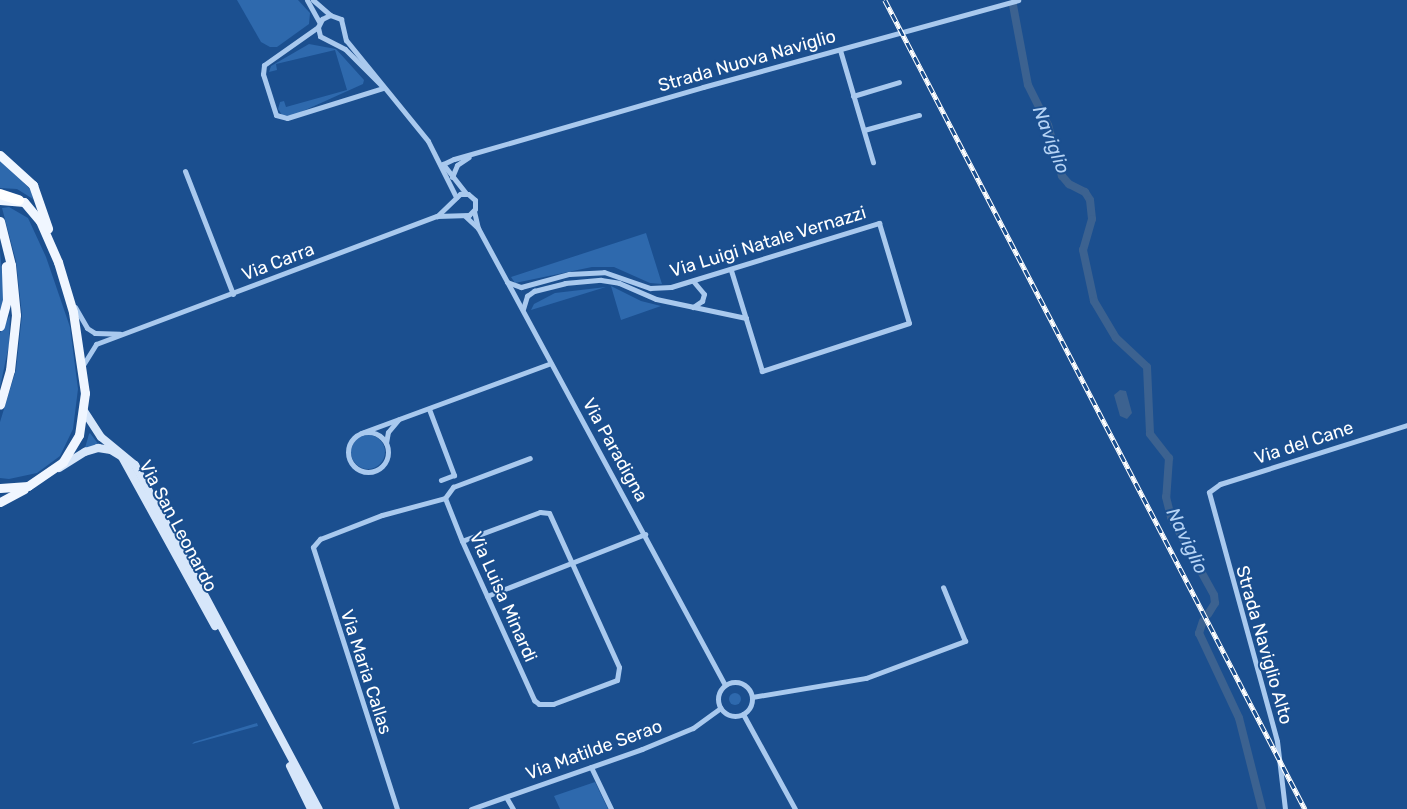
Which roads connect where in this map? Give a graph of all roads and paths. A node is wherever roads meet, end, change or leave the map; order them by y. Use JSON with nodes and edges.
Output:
{"nodes":[{"id":1,"x":307,"y":0,"type":"edge"},
{"id":2,"x":313,"y":0,"type":"edge"},
{"id":3,"x":1018,"y":0,"type":"edge"},
{"id":4,"x":330,"y":15,"type":"junction"},
{"id":5,"x":318,"y":25,"type":"junction"},
{"id":6,"x":345,"y":31,"type":"junction"},
{"id":7,"x":332,"y":42,"type":"junction"},
{"id":8,"x":840,"y":50,"type":"junction"},
{"id":9,"x":899,"y":82,"type":"dead end"},
{"id":10,"x":382,"y":87,"type":"junction"},
{"id":11,"x":853,"y":96,"type":"junction"},
{"id":12,"x":920,"y":115,"type":"dead end"},
{"id":13,"x":864,"y":130,"type":"junction"},
{"id":14,"x":483,"y":151,"type":"junction"},
{"id":15,"x":0,"y":156,"type":"edge"},
{"id":16,"x":873,"y":162,"type":"dead end"},
{"id":17,"x":442,"y":165,"type":"junction"},
{"id":18,"x":185,"y":171,"type":"dead end"},
{"id":19,"x":452,"y":177,"type":"junction"},
{"id":20,"x":466,"y":193,"type":"junction"},
{"id":21,"x":0,"y":194,"type":"edge"},
{"id":22,"x":455,"y":199,"type":"junction"},
{"id":23,"x":0,"y":200,"type":"edge"},
{"id":24,"x":19,"y":200,"type":"junction"},
{"id":25,"x":474,"y":211,"type":"junction"},
{"id":26,"x":458,"y":214,"type":"junction"},
{"id":27,"x":438,"y":216,"type":"junction"},
{"id":28,"x":465,"y":216,"type":"junction"},
{"id":29,"x":1,"y":225,"type":"edge"},
{"id":30,"x":478,"y":228,"type":"junction"},
{"id":31,"x":58,"y":262,"type":"junction"},
{"id":32,"x":731,"y":270,"type":"junction"},
{"id":33,"x":507,"y":282,"type":"junction"},
{"id":34,"x":694,"y":282,"type":"junction"},
{"id":35,"x":67,"y":290,"type":"junction"},
{"id":36,"x":233,"y":294,"type":"junction"},
{"id":37,"x":693,"y":307,"type":"junction"},
{"id":38,"x":525,"y":314,"type":"junction"},
{"id":39,"x":746,"y":318,"type":"junction"},
{"id":40,"x":0,"y":326,"type":"edge"},
{"id":41,"x":128,"y":333,"type":"junction"},
{"id":42,"x":551,"y":363,"type":"junction"},
{"id":43,"x":83,"y":365,"type":"junction"},
{"id":44,"x":0,"y":405,"type":"edge"},
{"id":45,"x":429,"y":409,"type":"junction"},
{"id":46,"x":84,"y":411,"type":"junction"},
{"id":47,"x":398,"y":420,"type":"junction"},
{"id":48,"x":1407,"y":425,"type":"edge"},
{"id":49,"x":361,"y":433,"type":"junction"},
{"id":50,"x":387,"y":446,"type":"junction"},
{"id":51,"x":530,"y":458,"type":"dead end"},
{"id":52,"x":55,"y":470,"type":"junction"},
{"id":53,"x":442,"y":480,"type":"dead end"},
{"id":54,"x":28,"y":486,"type":"junction"},
{"id":55,"x":0,"y":488,"type":"edge"},
{"id":56,"x":1210,"y":491,"type":"joint"},
{"id":57,"x":445,"y":498,"type":"junction"},
{"id":58,"x":0,"y":502,"type":"edge"},
{"id":59,"x":645,"y":534,"type":"junction"},
{"id":60,"x":462,"y":541,"type":"junction"},
{"id":61,"x":573,"y":561,"type":"junction"},
{"id":62,"x":943,"y":587,"type":"dead end"},
{"id":63,"x":487,"y":596,"type":"junction"},
{"id":64,"x":230,"y":648,"type":"junction"},
{"id":65,"x":725,"y":685,"type":"junction"},
{"id":66,"x":752,"y":697,"type":"junction"},
{"id":67,"x":721,"y":708,"type":"junction"},
{"id":68,"x":743,"y":714,"type":"junction"},
{"id":69,"x":282,"y":745,"type":"junction"},
{"id":70,"x":591,"y":767,"type":"junction"},
{"id":71,"x":506,"y":797,"type":"junction"},
{"id":72,"x":311,"y":809,"type":"edge"},
{"id":73,"x":319,"y":809,"type":"edge"},
{"id":74,"x":397,"y":809,"type":"edge"},
{"id":75,"x":471,"y":809,"type":"edge"},
{"id":76,"x":512,"y":809,"type":"edge"},
{"id":77,"x":611,"y":809,"type":"edge"},
{"id":78,"x":796,"y":809,"type":"edge"},
{"id":79,"x":1285,"y":809,"type":"edge"}],
"edges":[{"from":1,"to":5,"type":"street"},
{"from":2,"to":4,"type":"street"},
{"from":3,"to":8,"type":"street","name":"Strada Nuova Naviglio"},
{"from":4,"to":5,"type":"street"},
{"from":4,"to":6,"type":"street"},
{"from":5,"to":7,"type":"street"},
{"from":5,"to":10,"type":"street"},
{"from":6,"to":7,"type":"street"},
{"from":6,"to":10,"type":"street"},
{"from":7,"to":10,"type":"street"},
{"from":8,"to":11,"type":"street"},
{"from":8,"to":14,"type":"street","name":"Strada Nuova Naviglio"},
{"from":9,"to":11,"type":"street"},
{"from":10,"to":17,"type":"street"},
{"from":11,"to":13,"type":"street"},
{"from":12,"to":13,"type":"street"},
{"from":13,"to":16,"type":"street"},
{"from":14,"to":17,"type":"street","name":"Strada Nuova Naviglio"},
{"from":14,"to":19,"type":"street","name":"Strada Nuova Naviglio"},
{"from":15,"to":31,"type":"main road"},
{"from":17,"to":19,"type":"street"},
{"from":17,"to":22,"type":"street"},
{"from":18,"to":36,"type":"street"},
{"from":19,"to":20,"type":"street"},
{"from":20,"to":22,"type":"street"},
{"from":20,"to":25,"type":"street"},
{"from":21,"to":24,"type":"highway"},
{"from":22,"to":26,"type":"street"},
{"from":22,"to":27,"type":"street","name":"Via Carra"},
{"from":23,"to":24,"type":"main road"},
{"from":24,"to":31,"type":"main road"},
{"from":25,"to":28,"type":"street"},
{"from":25,"to":30,"type":"street"},
{"from":26,"to":27,"type":"street","name":"Via Carra"},
{"from":26,"to":28,"type":"street"},
{"from":27,"to":36,"type":"street","name":"Via Carra"},
{"from":28,"to":30,"type":"street"},
{"from":29,"to":40,"type":"main road"},
{"from":29,"to":44,"type":"main road"},
{"from":30,"to":33,"type":"street","name":"Via Paradigna"},
{"from":31,"to":35,"type":"main road"},
{"from":32,"to":34,"type":"street","name":"Via Luigi Natale Vernazzi"},
{"from":32,"to":39,"type":"street"},
{"from":32,"to":39,"type":"street","name":"Via Luigi Natale Vernazzi"},
{"from":33,"to":34,"type":"street","name":"Via Luigi Natale Vernazzi"},
{"from":33,"to":38,"type":"street","name":"Via Paradigna"},
{"from":34,"to":37,"type":"street"},
{"from":35,"to":41,"type":"street","name":"Via Carra"},
{"from":35,"to":43,"type":"main road"},
{"from":36,"to":41,"type":"street","name":"Via Carra"},
{"from":37,"to":38,"type":"street"},
{"from":37,"to":39,"type":"street"},
{"from":38,"to":42,"type":"street","name":"Via Paradigna"},
{"from":41,"to":43,"type":"street","name":"Via Carra"},
{"from":42,"to":45,"type":"street"},
{"from":42,"to":59,"type":"street","name":"Via Paradigna"},
{"from":43,"to":46,"type":"main road"},
{"from":45,"to":47,"type":"street"},
{"from":45,"to":53,"type":"street"},
{"from":46,"to":52,"type":"main road"},
{"from":46,"to":64,"type":"main road","name":"Via San Leonardo"},
{"from":47,"to":49,"type":"street"},
{"from":47,"to":50,"type":"street"},
{"from":48,"to":56,"type":"street","name":"Via del Cane"},
{"from":49,"to":50,"type":"street"},
{"from":49,"to":50,"type":"street"},
{"from":51,"to":57,"type":"street"},
{"from":52,"to":54,"type":"main road"},
{"from":52,"to":64,"type":"main road","name":"Via San Leonardo"},
{"from":54,"to":55,"type":"main road"},
{"from":54,"to":58,"type":"main road"},
{"from":56,"to":79,"type":"street","name":"Strada Naviglio Alto"},
{"from":57,"to":60,"type":"street","name":"Via Luisa Minardi"},
{"from":57,"to":74,"type":"street","name":"Via Maria Callas"},
{"from":59,"to":61,"type":"street"},
{"from":59,"to":65,"type":"street","name":"Via Paradigna"},
{"from":60,"to":61,"type":"street"},
{"from":60,"to":63,"type":"street","name":"Via Luisa Minardi"},
{"from":61,"to":63,"type":"street"},
{"from":61,"to":63,"type":"street","name":"Via Luisa Minardi"},
{"from":62,"to":66,"type":"street"},
{"from":64,"to":69,"type":"main road","name":"Via San Leonardo"},
{"from":65,"to":66,"type":"street"},
{"from":65,"to":67,"type":"street"},
{"from":66,"to":68,"type":"street"},
{"from":67,"to":68,"type":"street"},
{"from":67,"to":70,"type":"street","name":"Via Matilde Serao"},
{"from":68,"to":78,"type":"street"},
{"from":69,"to":72,"type":"main road","name":"Via San Leonardo"},
{"from":69,"to":73,"type":"main road","name":"Via San Leonardo"},
{"from":70,"to":71,"type":"street","name":"Via Matilde Serao"},
{"from":70,"to":77,"type":"street"},
{"from":71,"to":75,"type":"street","name":"Via Matilde Serao"},
{"from":71,"to":76,"type":"street"}]}
